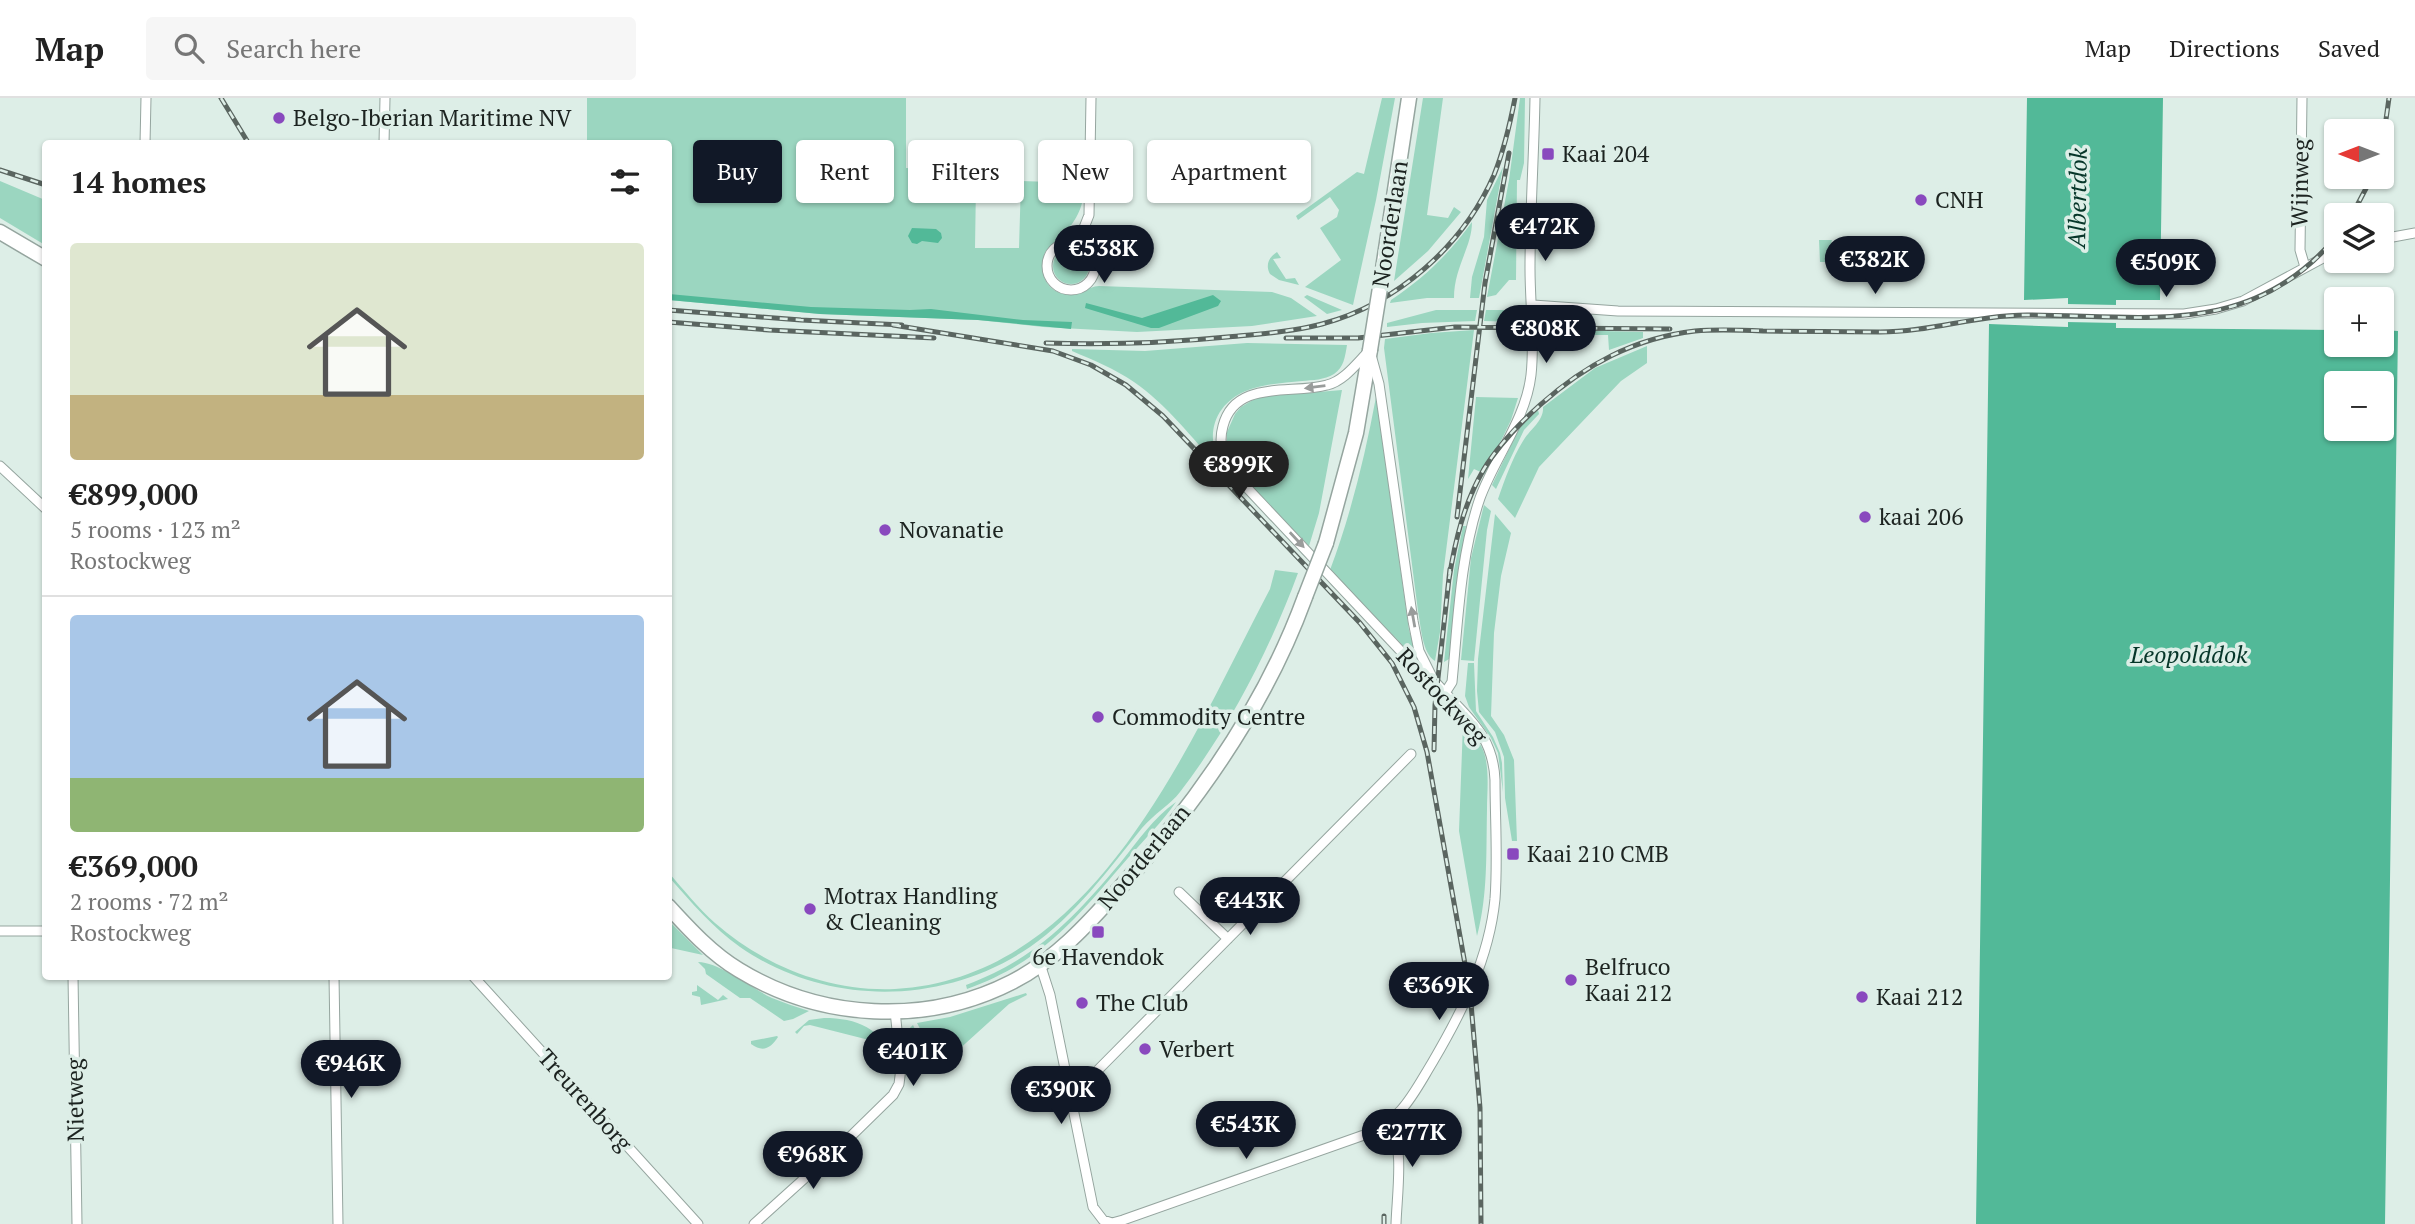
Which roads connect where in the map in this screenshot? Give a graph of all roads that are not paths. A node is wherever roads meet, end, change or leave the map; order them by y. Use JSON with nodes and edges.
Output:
{"nodes":[{"id":1,"x":146,"y":98,"type":"edge"},
{"id":2,"x":385,"y":98,"type":"edge"},
{"id":3,"x":1090,"y":98,"type":"edge"},
{"id":4,"x":1409,"y":98,"type":"edge"},
{"id":5,"x":1535,"y":98,"type":"edge"},
{"id":6,"x":2302,"y":98,"type":"edge"},
{"id":7,"x":145,"y":140,"type":"edge"},
{"id":8,"x":384,"y":140,"type":"edge"},
{"id":9,"x":0,"y":232,"type":"edge"},
{"id":10,"x":2415,"y":233,"type":"edge"},
{"id":11,"x":2394,"y":237,"type":"edge"},
{"id":12,"x":1078,"y":243,"type":"junction"},
{"id":13,"x":42,"y":257,"type":"edge"},
{"id":14,"x":2324,"y":257,"type":"edge"},
{"id":15,"x":2305,"y":267,"type":"junction"},
{"id":16,"x":1533,"y":305,"type":"junction"},
{"id":17,"x":1370,"y":350,"type":"junction"},
{"id":18,"x":0,"y":466,"type":"edge"},
{"id":19,"x":42,"y":505,"type":"edge"},
{"id":20,"x":1434,"y":681,"type":"junction"},
{"id":21,"x":1446,"y":693,"type":"junction"},
{"id":22,"x":1411,"y":754,"type":"dead end"},
{"id":23,"x":1179,"y":892,"type":"dead end"},
{"id":24,"x":672,"y":910,"type":"edge"},
{"id":25,"x":0,"y":931,"type":"edge"},
{"id":26,"x":42,"y":931,"type":"edge"},
{"id":27,"x":1228,"y":939,"type":"junction"},
{"id":28,"x":1040,"y":964,"type":"junction"},
{"id":29,"x":73,"y":980,"type":"edge"},
{"id":30,"x":334,"y":980,"type":"edge"},
{"id":31,"x":477,"y":980,"type":"edge"},
{"id":32,"x":895,"y":1011,"type":"junction"},
{"id":33,"x":1069,"y":1087,"type":"junction"},
{"id":34,"x":1391,"y":1122,"type":"junction"},
{"id":35,"x":1102,"y":1222,"type":"edge"},
{"id":36,"x":77,"y":1224,"type":"edge"},
{"id":37,"x":338,"y":1224,"type":"edge"},
{"id":38,"x":698,"y":1224,"type":"edge"},
{"id":39,"x":754,"y":1224,"type":"edge"},
{"id":40,"x":1396,"y":1224,"type":"edge"}],
"edges":[{"from":1,"to":7,"type":"street"},
{"from":2,"to":8,"type":"street"},
{"from":3,"to":12,"type":"street"},
{"from":4,"to":17,"type":"main road","name":"Noorderlaan","bridge":true},
{"from":5,"to":16,"type":"street"},
{"from":6,"to":15,"type":"street","name":"Wijnweg"},
{"from":9,"to":13,"type":"main road"},
{"from":10,"to":11,"type":"street"},
{"from":12,"to":12,"type":"street"},
{"from":14,"to":15,"type":"street"},
{"from":15,"to":16,"type":"street"},
{"from":16,"to":21,"type":"street"},
{"from":20,"to":17,"type":"street","name":"Noorderlaan","one_way":true},
{"from":17,"to":20,"type":"street","name":"Rostockweg","one_way":true},
{"from":17,"to":28,"type":"main road","name":"Noorderlaan","bridge":true},
{"from":18,"to":19,"type":"street"},
{"from":20,"to":21,"type":"street","name":"Rostockweg"},
{"from":21,"to":34,"type":"street","name":"Rostockweg"},
{"from":22,"to":27,"type":"street"},
{"from":23,"to":27,"type":"street"},
{"from":24,"to":32,"type":"main road","name":"Noorderlaan"},
{"from":25,"to":26,"type":"street"},
{"from":27,"to":33,"type":"street"},
{"from":28,"to":32,"type":"main road","name":"Noorderlaan"},
{"from":28,"to":33,"type":"street"},
{"from":29,"to":36,"type":"street","name":"Nietweg"},
{"from":30,"to":37,"type":"street"},
{"from":31,"to":38,"type":"street","name":"Treurenborg"},
{"from":32,"to":39,"type":"street"},
{"from":33,"to":35,"type":"street"},
{"from":34,"to":35,"type":"street"},
{"from":34,"to":40,"type":"street"}]}
